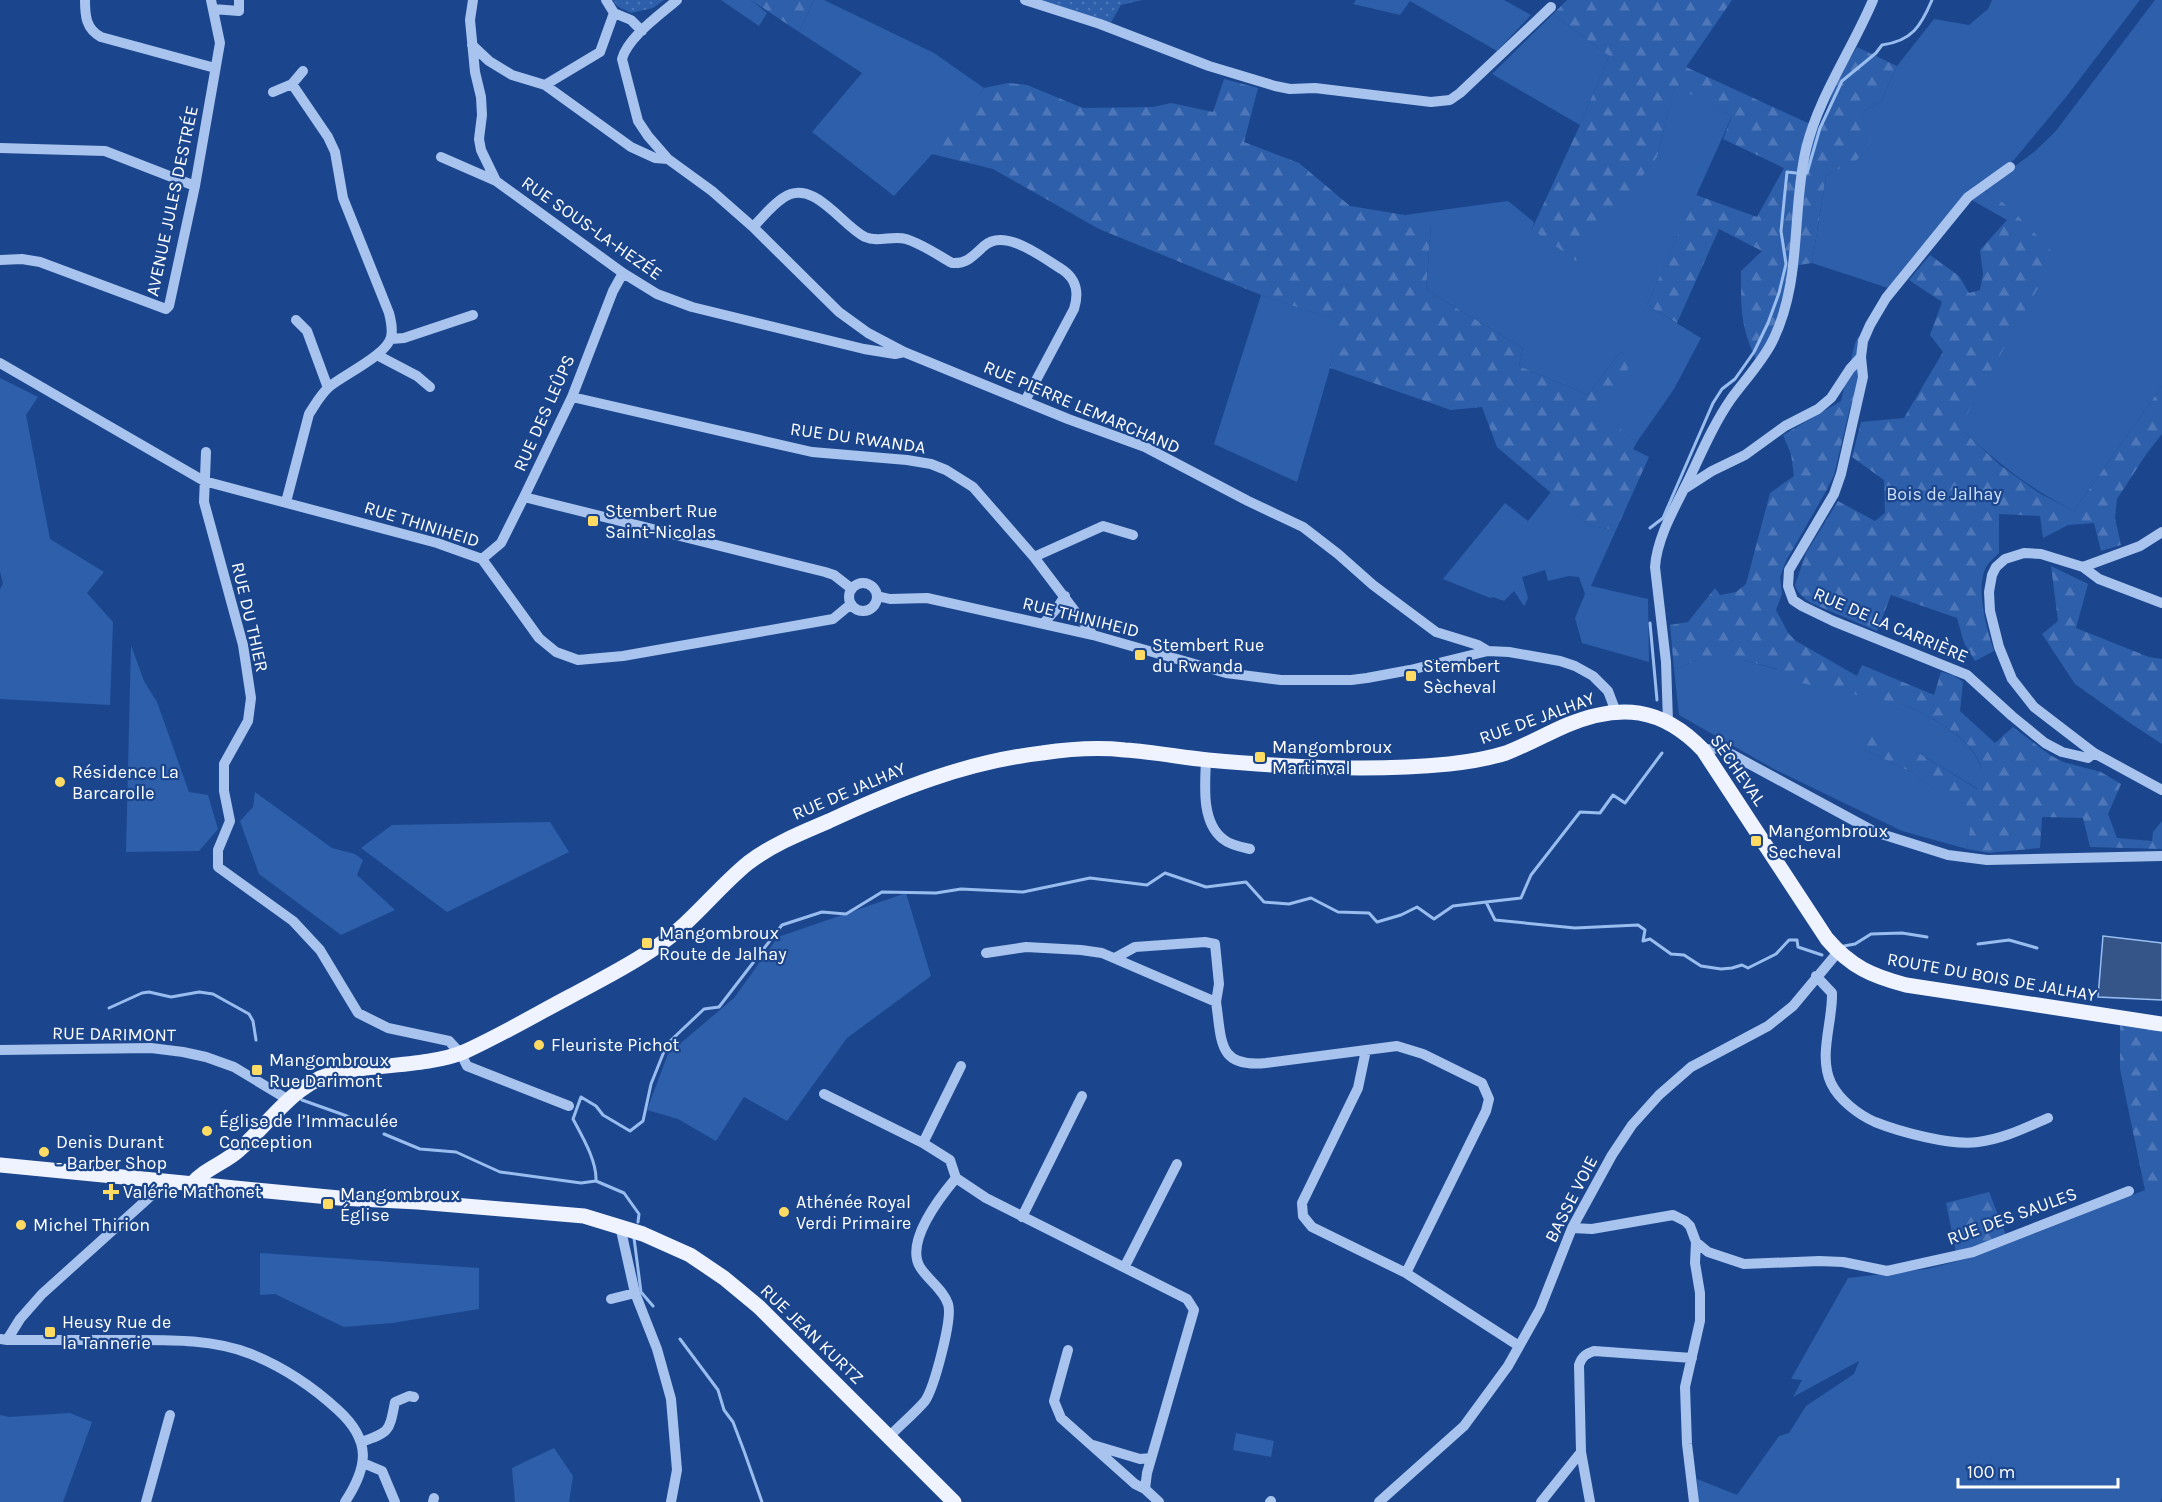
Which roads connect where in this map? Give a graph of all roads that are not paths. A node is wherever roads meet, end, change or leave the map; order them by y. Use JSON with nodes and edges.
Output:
{"nodes":[{"id":1,"x":85,"y":0,"type":"edge"},
{"id":2,"x":239,"y":0,"type":"edge"},
{"id":3,"x":473,"y":0,"type":"edge"},
{"id":4,"x":606,"y":0,"type":"edge"},
{"id":5,"x":677,"y":0,"type":"edge"},
{"id":6,"x":1025,"y":0,"type":"edge"},
{"id":7,"x":1873,"y":0,"type":"edge"},
{"id":8,"x":212,"y":4,"type":"edge"},
{"id":9,"x":1551,"y":7,"type":"dead end"},
{"id":10,"x":614,"y":13,"type":"junction"},
{"id":11,"x":642,"y":31,"type":"junction"},
{"id":12,"x":472,"y":45,"type":"junction"},
{"id":13,"x":215,"y":69,"type":"junction"},
{"id":14,"x":303,"y":71,"type":"dead end"},
{"id":15,"x":292,"y":84,"type":"junction"},
{"id":16,"x":545,"y":85,"type":"junction"},
{"id":17,"x":273,"y":92,"type":"dead end"},
{"id":18,"x":0,"y":148,"type":"edge"},
{"id":19,"x":441,"y":157,"type":"dead end"},
{"id":20,"x":668,"y":159,"type":"junction"},
{"id":21,"x":2010,"y":167,"type":"dead end"},
{"id":22,"x":496,"y":181,"type":"junction"},
{"id":23,"x":195,"y":186,"type":"junction"},
{"id":24,"x":753,"y":227,"type":"junction"},
{"id":25,"x":0,"y":260,"type":"edge"},
{"id":26,"x":623,"y":273,"type":"junction"},
{"id":27,"x":473,"y":315,"type":"dead end"},
{"id":28,"x":296,"y":320,"type":"dead end"},
{"id":29,"x":391,"y":339,"type":"junction"},
{"id":30,"x":904,"y":352,"type":"junction"},
{"id":31,"x":377,"y":355,"type":"junction"},
{"id":32,"x":1861,"y":357,"type":"junction"},
{"id":33,"x":0,"y":363,"type":"edge"},
{"id":34,"x":429,"y":387,"type":"dead end"},
{"id":35,"x":328,"y":388,"type":"junction"},
{"id":36,"x":573,"y":397,"type":"junction"},
{"id":37,"x":1025,"y":401,"type":"junction"},
{"id":38,"x":206,"y":452,"type":"dead end"},
{"id":39,"x":204,"y":481,"type":"junction"},
{"id":40,"x":1684,"y":489,"type":"junction"},
{"id":41,"x":524,"y":497,"type":"junction"},
{"id":42,"x":286,"y":502,"type":"junction"},
{"id":43,"x":2162,"y":532,"type":"edge"},
{"id":44,"x":1133,"y":535,"type":"dead end"},
{"id":45,"x":1034,"y":557,"type":"junction"},
{"id":46,"x":482,"y":559,"type":"junction"},
{"id":47,"x":2083,"y":567,"type":"junction"},
{"id":48,"x":852,"y":589,"type":"junction"},
{"id":49,"x":877,"y":596,"type":"junction"},
{"id":50,"x":1065,"y":596,"type":"junction"},
{"id":51,"x":2162,"y":603,"type":"edge"},
{"id":52,"x":851,"y":604,"type":"junction"},
{"id":53,"x":1043,"y":624,"type":"junction"},
{"id":54,"x":1093,"y":635,"type":"junction"},
{"id":55,"x":1488,"y":651,"type":"junction"},
{"id":56,"x":1616,"y":712,"type":"junction"},
{"id":57,"x":1668,"y":722,"type":"junction"},
{"id":58,"x":1702,"y":750,"type":"junction"},
{"id":59,"x":2094,"y":753,"type":"junction"},
{"id":60,"x":1206,"y":760,"type":"junction"},
{"id":61,"x":2162,"y":790,"type":"edge"},
{"id":62,"x":1250,"y":849,"type":"dead end"},
{"id":63,"x":2162,"y":856,"type":"edge"},
{"id":64,"x":1827,"y":939,"type":"joint"},
{"id":65,"x":1838,"y":952,"type":"junction"},
{"id":66,"x":986,"y":953,"type":"dead end"},
{"id":67,"x":1115,"y":958,"type":"junction"},
{"id":68,"x":1816,"y":976,"type":"junction"},
{"id":69,"x":1215,"y":1002,"type":"junction"},
{"id":70,"x":2162,"y":1024,"type":"edge"},
{"id":71,"x":0,"y":1050,"type":"edge"},
{"id":72,"x":1366,"y":1050,"type":"junction"},
{"id":73,"x":461,"y":1054,"type":"junction"},
{"id":74,"x":961,"y":1066,"type":"dead end"},
{"id":75,"x":824,"y":1094,"type":"dead end"},
{"id":76,"x":1082,"y":1096,"type":"dead end"},
{"id":77,"x":287,"y":1099,"type":"junction"},
{"id":78,"x":569,"y":1106,"type":"dead end"},
{"id":79,"x":2048,"y":1119,"type":"dead end"},
{"id":80,"x":923,"y":1143,"type":"junction"},
{"id":81,"x":1177,"y":1164,"type":"dead end"},
{"id":82,"x":0,"y":1165,"type":"edge"},
{"id":83,"x":956,"y":1178,"type":"junction"},
{"id":84,"x":159,"y":1181,"type":"junction"},
{"id":85,"x":192,"y":1184,"type":"junction"},
{"id":86,"x":2129,"y":1191,"type":"dead end"},
{"id":87,"x":1022,"y":1216,"type":"junction"},
{"id":88,"x":620,"y":1226,"type":"junction"},
{"id":89,"x":1572,"y":1228,"type":"junction"},
{"id":90,"x":1696,"y":1242,"type":"junction"},
{"id":91,"x":1125,"y":1266,"type":"junction"},
{"id":92,"x":1406,"y":1273,"type":"junction"},
{"id":93,"x":635,"y":1293,"type":"junction"},
{"id":94,"x":611,"y":1299,"type":"dead end"},
{"id":95,"x":3,"y":1340,"type":"edge"},
{"id":96,"x":1519,"y":1346,"type":"junction"},
{"id":97,"x":1068,"y":1350,"type":"dead end"},
{"id":98,"x":1692,"y":1358,"type":"junction"},
{"id":99,"x":414,"y":1397,"type":"dead end"},
{"id":100,"x":170,"y":1415,"type":"dead end"},
{"id":101,"x":889,"y":1437,"type":"junction"},
{"id":102,"x":361,"y":1442,"type":"junction"},
{"id":103,"x":1090,"y":1444,"type":"junction"},
{"id":104,"x":1581,"y":1452,"type":"junction"},
{"id":105,"x":1151,"y":1458,"type":"junction"},
{"id":106,"x":363,"y":1463,"type":"junction"},
{"id":107,"x":1145,"y":1490,"type":"junction"},
{"id":108,"x":146,"y":1502,"type":"edge"},
{"id":109,"x":345,"y":1502,"type":"edge"},
{"id":110,"x":395,"y":1502,"type":"edge"},
{"id":111,"x":671,"y":1502,"type":"edge"},
{"id":112,"x":954,"y":1502,"type":"edge"},
{"id":113,"x":1159,"y":1502,"type":"edge"},
{"id":114,"x":1379,"y":1502,"type":"edge"},
{"id":115,"x":1541,"y":1502,"type":"edge"},
{"id":116,"x":1590,"y":1502,"type":"edge"},
{"id":117,"x":1694,"y":1502,"type":"edge"}],
"edges":[{"from":1,"to":13,"type":"street"},
{"from":2,"to":8,"type":"street"},
{"from":3,"to":12,"type":"street"},
{"from":4,"to":10,"type":"street"},
{"from":5,"to":11,"type":"street"},
{"from":6,"to":9,"type":"street"},
{"from":7,"to":40,"type":"street"},
{"from":8,"to":13,"type":"street","name":"AVENUE JULES DESTRÉE"},
{"from":10,"to":11,"type":"street"},
{"from":10,"to":16,"type":"street"},
{"from":11,"to":20,"type":"street","name":"RUE PIERRE LEMARCHAND"},
{"from":12,"to":16,"type":"street"},
{"from":12,"to":22,"type":"street"},
{"from":13,"to":23,"type":"street","name":"AVENUE JULES DESTRÉE"},
{"from":14,"to":15,"type":"street"},
{"from":15,"to":17,"type":"street"},
{"from":15,"to":29,"type":"street"},
{"from":16,"to":20,"type":"street"},
{"from":18,"to":23,"type":"street"},
{"from":19,"to":22,"type":"street","name":"RUE SOUS-LA-HEZÉE"},
{"from":20,"to":24,"type":"street","name":"RUE PIERRE LEMARCHAND"},
{"from":21,"to":32,"type":"street","name":"RUE DE LA CARRIÈRE"},
{"from":22,"to":26,"type":"street","name":"RUE SOUS-LA-HEZÉE"},
{"from":23,"to":25,"type":"street","name":"AVENUE JULES DESTRÉE"},
{"from":24,"to":30,"type":"street","name":"RUE PIERRE LEMARCHAND"},
{"from":24,"to":37,"type":"street"},
{"from":26,"to":30,"type":"street","name":"RUE SOUS-LA-HEZÉE"},
{"from":26,"to":36,"type":"street","name":"RUE DES LEÛPS"},
{"from":27,"to":29,"type":"street"},
{"from":28,"to":35,"type":"street"},
{"from":29,"to":31,"type":"street"},
{"from":30,"to":37,"type":"street","name":"RUE PIERRE LEMARCHAND"},
{"from":31,"to":34,"type":"street"},
{"from":31,"to":35,"type":"street"},
{"from":32,"to":40,"type":"street"},
{"from":32,"to":59,"type":"street","name":"RUE DE LA CARRIÈRE"},
{"from":33,"to":39,"type":"street","name":"RUE THINIHEID"},
{"from":35,"to":42,"type":"street"},
{"from":36,"to":41,"type":"street","name":"RUE DES LEÛPS"},
{"from":36,"to":45,"type":"street","name":"RUE DU RWANDA"},
{"from":37,"to":55,"type":"street","name":"RUE PIERRE LEMARCHAND"},
{"from":38,"to":39,"type":"street"},
{"from":39,"to":42,"type":"street","name":"RUE THINIHEID"},
{"from":39,"to":73,"type":"street","name":"RUE DU THIER"},
{"from":40,"to":57,"type":"street"},
{"from":41,"to":46,"type":"street","name":"RUE DES LEÛPS"},
{"from":41,"to":48,"type":"street"},
{"from":42,"to":46,"type":"street","name":"RUE THINIHEID"},
{"from":43,"to":47,"type":"street"},
{"from":44,"to":45,"type":"street"},
{"from":45,"to":50,"type":"street","name":"RUE DU RWANDA"},
{"from":46,"to":52,"type":"street","name":"RUE THINIHEID"},
{"from":47,"to":51,"type":"street"},
{"from":47,"to":59,"type":"street"},
{"from":48,"to":49,"type":"street","name":"RUE THINIHEID"},
{"from":48,"to":52,"type":"street"},
{"from":49,"to":52,"type":"street"},
{"from":49,"to":53,"type":"street","name":"RUE THINIHEID"},
{"from":50,"to":53,"type":"street"},
{"from":50,"to":54,"type":"street","name":"RUE DU RWANDA"},
{"from":53,"to":54,"type":"street","name":"RUE THINIHEID"},
{"from":54,"to":55,"type":"street","name":"RUE THINIHEID"},
{"from":55,"to":56,"type":"street","name":"RUE PIERRE LEMARCHAND"},
{"from":56,"to":57,"type":"main road","name":"RUE DE JALHAY"},
{"from":56,"to":60,"type":"main road","name":"RUE DE JALHAY"},
{"from":57,"to":58,"type":"main road","name":"SÈCHEVAL"},
{"from":58,"to":63,"type":"street"},
{"from":58,"to":64,"type":"main road","name":"SÈCHEVAL"},
{"from":59,"to":61,"type":"street"},
{"from":60,"to":62,"type":"street"},
{"from":60,"to":73,"type":"main road","name":"RUE DE JALHAY"},
{"from":64,"to":65,"type":"main road","name":"ROUTE DU BOIS DE JALHAY"},
{"from":65,"to":68,"type":"street","name":"BASSE VOIE"},
{"from":65,"to":70,"type":"main road","name":"ROUTE DU BOIS DE JALHAY"},
{"from":66,"to":67,"type":"street"},
{"from":67,"to":69,"type":"street"},
{"from":67,"to":69,"type":"street"},
{"from":68,"to":79,"type":"street"},
{"from":68,"to":89,"type":"street","name":"BASSE VOIE"},
{"from":69,"to":72,"type":"street"},
{"from":71,"to":77,"type":"street","name":"RUE DARIMONT"},
{"from":72,"to":92,"type":"street"},
{"from":72,"to":92,"type":"street"},
{"from":73,"to":77,"type":"main road","name":"RUE DE JALHAY"},
{"from":73,"to":78,"type":"street"},
{"from":74,"to":80,"type":"street"},
{"from":75,"to":80,"type":"street"},
{"from":76,"to":87,"type":"street"},
{"from":77,"to":85,"type":"main road","name":"RUE DE JALHAY"},
{"from":80,"to":83,"type":"street"},
{"from":81,"to":91,"type":"street"},
{"from":82,"to":84,"type":"main road","name":"RUE JEAN KURTZ"},
{"from":83,"to":87,"type":"street"},
{"from":83,"to":101,"type":"street"},
{"from":84,"to":85,"type":"main road","name":"RUE JEAN KURTZ"},
{"from":84,"to":95,"type":"street"},
{"from":85,"to":88,"type":"main road","name":"RUE JEAN KURTZ"},
{"from":86,"to":90,"type":"street","name":"RUE DES SAULES"},
{"from":87,"to":91,"type":"street"},
{"from":88,"to":93,"type":"street"},
{"from":88,"to":101,"type":"main road","name":"RUE JEAN KURTZ"},
{"from":89,"to":90,"type":"street","name":"RUE DES SAULES"},
{"from":89,"to":96,"type":"street","name":"BASSE VOIE"},
{"from":90,"to":98,"type":"street"},
{"from":91,"to":105,"type":"street"},
{"from":92,"to":96,"type":"street"},
{"from":93,"to":94,"type":"street"},
{"from":93,"to":111,"type":"street"},
{"from":95,"to":102,"type":"street"},
{"from":96,"to":114,"type":"street","name":"BASSE VOIE"},
{"from":97,"to":103,"type":"street"},
{"from":98,"to":104,"type":"street"},
{"from":98,"to":117,"type":"street"},
{"from":99,"to":102,"type":"street"},
{"from":100,"to":108,"type":"street"},
{"from":101,"to":112,"type":"main road","name":"RUE JEAN KURTZ"},
{"from":102,"to":106,"type":"street"},
{"from":103,"to":105,"type":"street"},
{"from":103,"to":107,"type":"street"},
{"from":104,"to":115,"type":"street"},
{"from":104,"to":116,"type":"street"},
{"from":105,"to":107,"type":"street"},
{"from":106,"to":109,"type":"street"},
{"from":106,"to":110,"type":"street"},
{"from":107,"to":113,"type":"street"}]}
